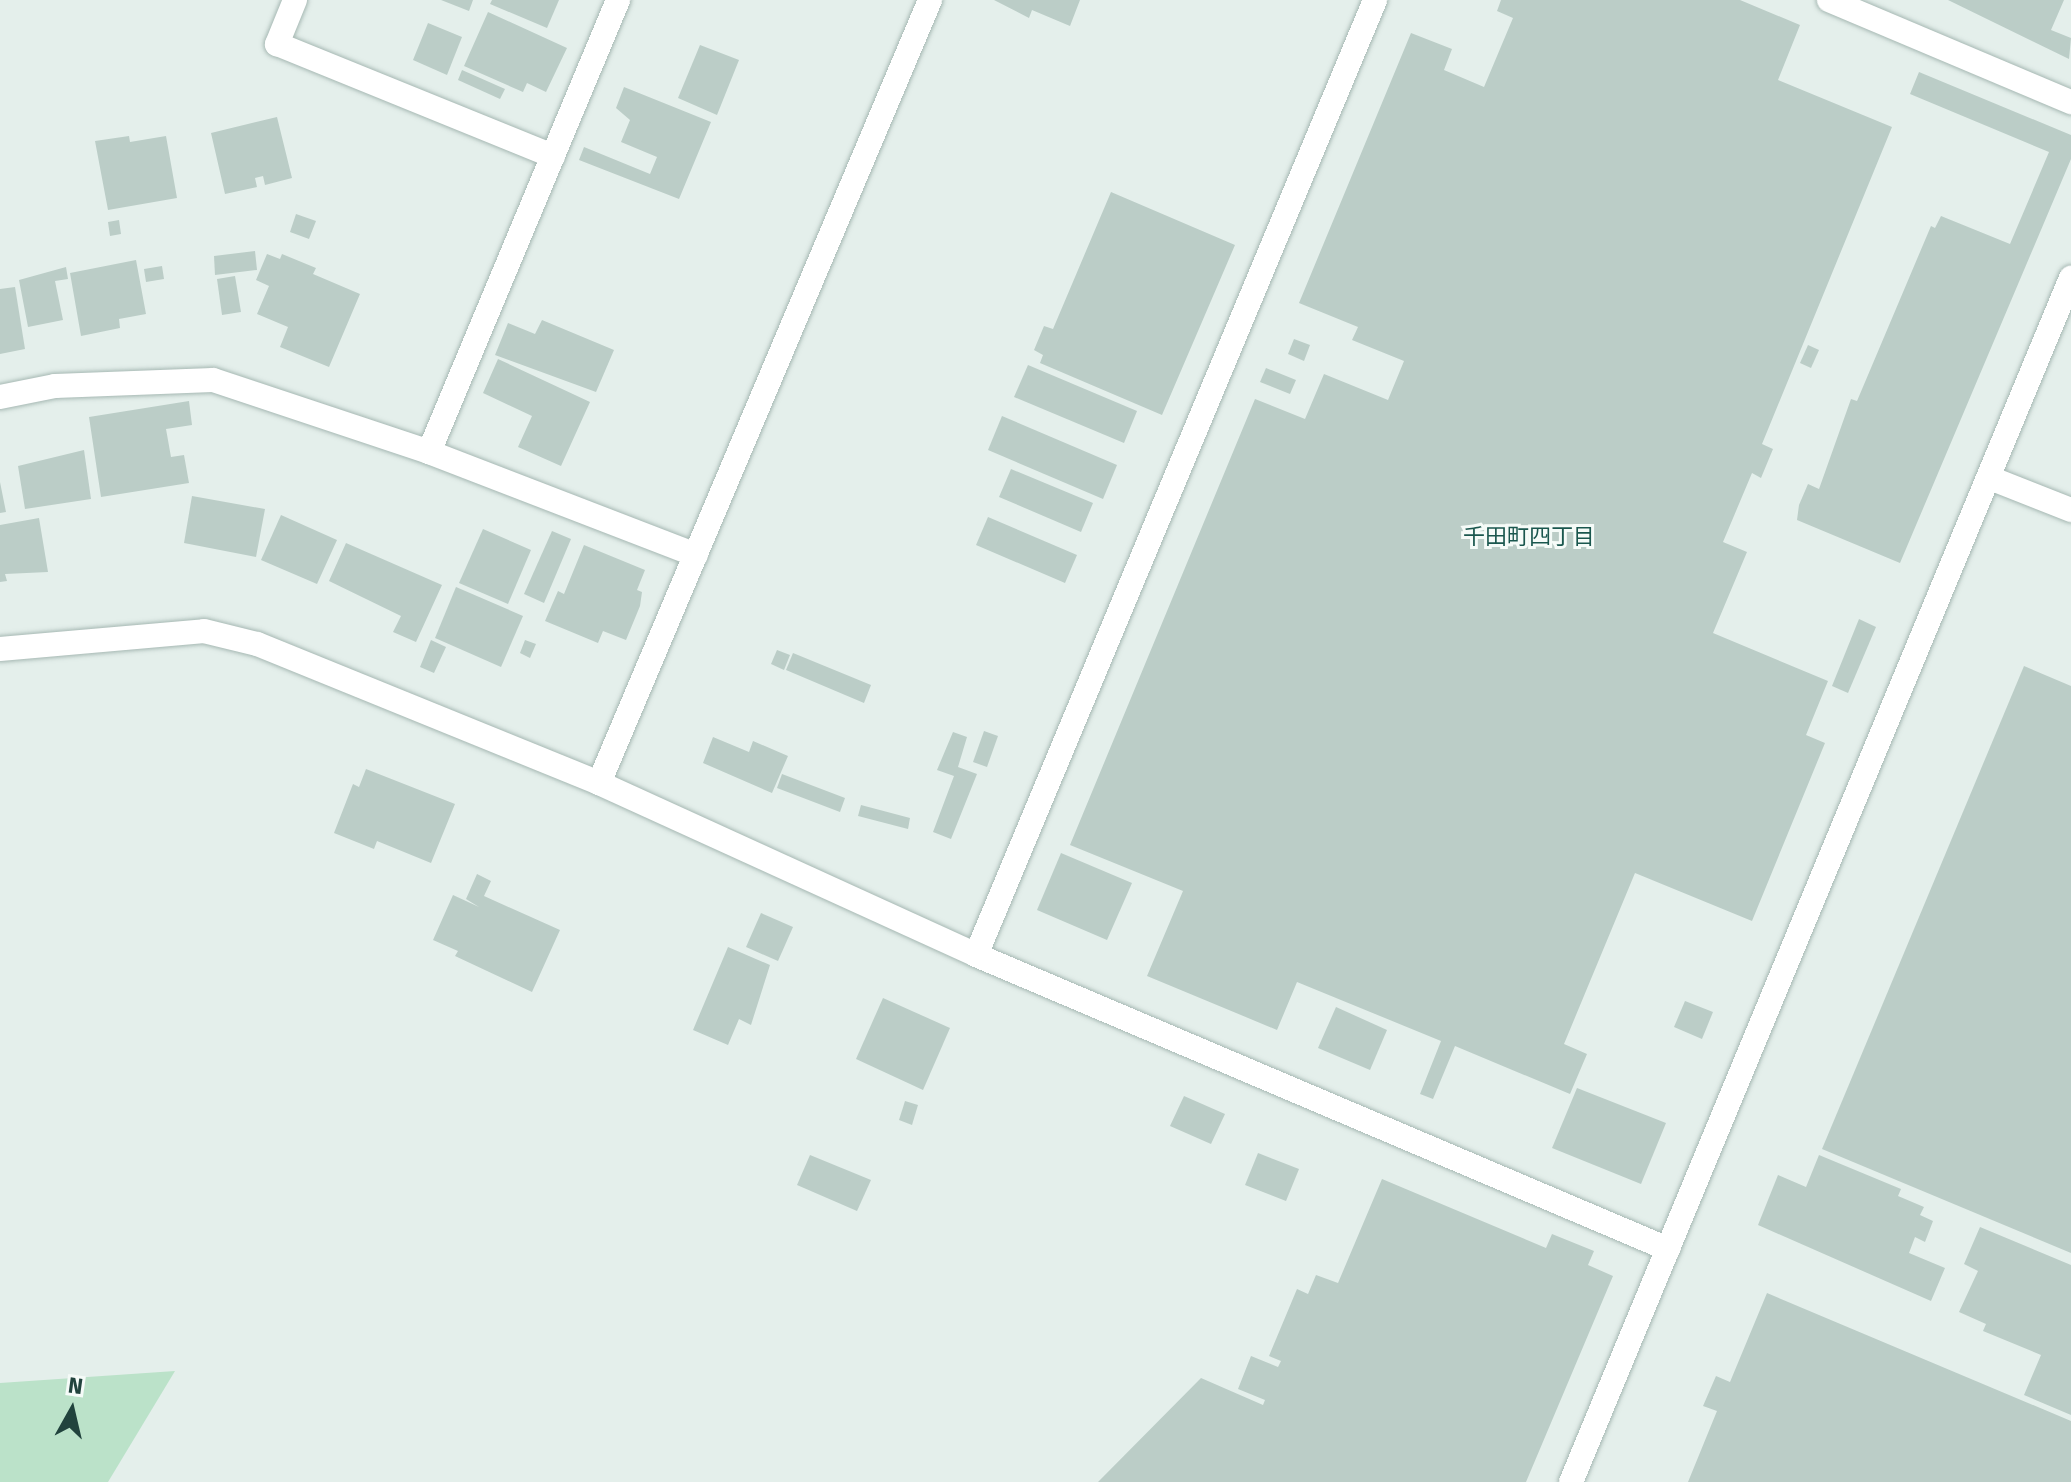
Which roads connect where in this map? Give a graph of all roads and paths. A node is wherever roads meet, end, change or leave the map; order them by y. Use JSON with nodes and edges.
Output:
{"nodes":[{"id":1,"x":295,"y":0,"type":"edge"},
{"id":2,"x":618,"y":0,"type":"edge"},
{"id":3,"x":930,"y":0,"type":"edge"},
{"id":4,"x":1375,"y":0,"type":"edge"},
{"id":5,"x":1829,"y":0,"type":"edge"},
{"id":6,"x":2071,"y":102,"type":"edge"},
{"id":7,"x":553,"y":156,"type":"junction"},
{"id":8,"x":2071,"y":278,"type":"edge"},
{"id":9,"x":0,"y":397,"type":"edge"},
{"id":10,"x":429,"y":452,"type":"junction"},
{"id":11,"x":1990,"y":478,"type":"junction"},
{"id":12,"x":2071,"y":510,"type":"edge"},
{"id":13,"x":696,"y":555,"type":"junction"},
{"id":14,"x":0,"y":649,"type":"edge"},
{"id":15,"x":599,"y":783,"type":"junction"},
{"id":16,"x":976,"y":955,"type":"junction"},
{"id":17,"x":1668,"y":1249,"type":"junction"},
{"id":18,"x":1571,"y":1482,"type":"edge"}],
"edges":[{"from":1,"to":7,"type":"street"},
{"from":2,"to":7,"type":"street"},
{"from":3,"to":13,"type":"street"},
{"from":4,"to":16,"type":"street"},
{"from":5,"to":6,"type":"street"},
{"from":7,"to":10,"type":"street"},
{"from":8,"to":11,"type":"street"},
{"from":9,"to":10,"type":"street"},
{"from":10,"to":13,"type":"street"},
{"from":11,"to":12,"type":"street"},
{"from":11,"to":17,"type":"street"},
{"from":13,"to":15,"type":"street"},
{"from":14,"to":15,"type":"street"},
{"from":15,"to":16,"type":"street"},
{"from":16,"to":17,"type":"street"},
{"from":17,"to":18,"type":"street"}]}
